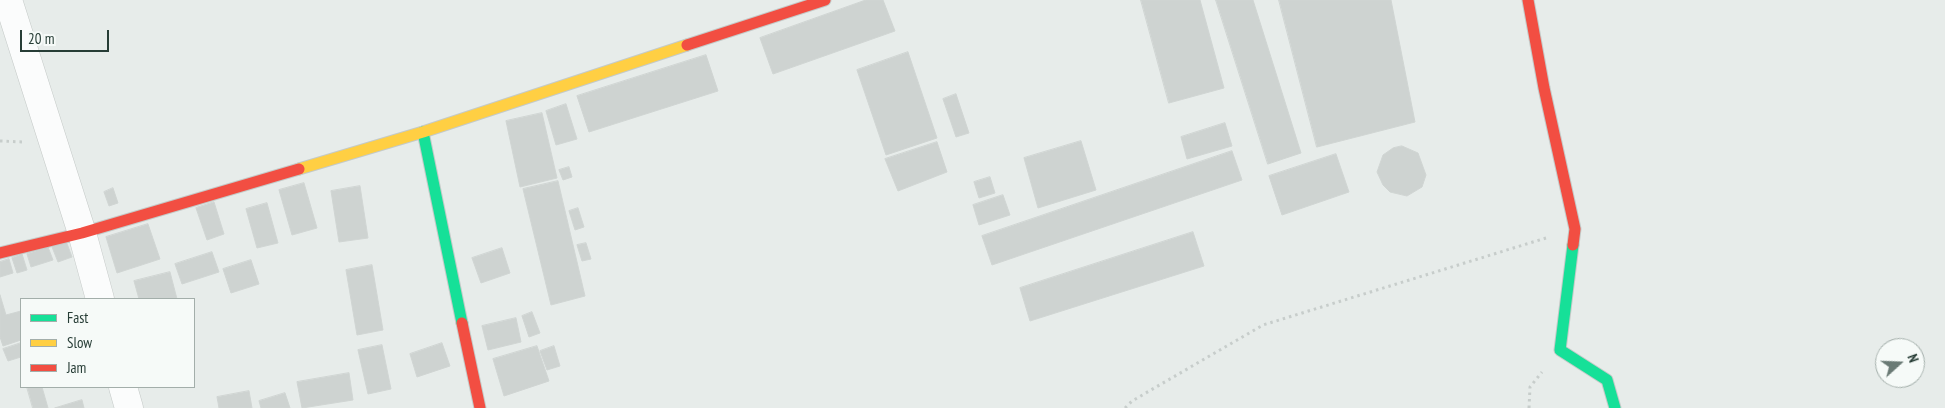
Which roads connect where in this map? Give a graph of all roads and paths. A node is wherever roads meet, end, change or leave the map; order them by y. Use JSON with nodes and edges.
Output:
{"nodes":[{"id":1,"x":8,"y":0,"type":"edge"},
{"id":2,"x":825,"y":0,"type":"edge"},
{"id":3,"x":1528,"y":0,"type":"edge"},
{"id":4,"x":423,"y":132,"type":"junction"},
{"id":5,"x":1575,"y":229,"type":"junction"},
{"id":6,"x":82,"y":233,"type":"junction"},
{"id":7,"x":0,"y":253,"type":"edge"},
{"id":8,"x":100,"y":298,"type":"edge"},
{"id":9,"x":1560,"y":350,"type":"junction"},
{"id":10,"x":124,"y":388,"type":"edge"},
{"id":11,"x":129,"y":408,"type":"edge"},
{"id":12,"x":480,"y":408,"type":"edge"},
{"id":13,"x":1125,"y":408,"type":"edge"},
{"id":14,"x":1529,"y":408,"type":"edge"},
{"id":15,"x":1615,"y":408,"type":"edge"}],
"edges":[{"from":1,"to":6,"type":"street"},
{"from":2,"to":4,"type":"street"},
{"from":3,"to":5,"type":"street"},
{"from":4,"to":6,"type":"street"},
{"from":4,"to":12,"type":"street"},
{"from":5,"to":9,"type":"street"},
{"from":5,"to":13,"type":"path"},
{"from":6,"to":7,"type":"street"},
{"from":6,"to":8,"type":"street"},
{"from":9,"to":14,"type":"path"},
{"from":9,"to":15,"type":"street"},
{"from":10,"to":11,"type":"street"}]}
